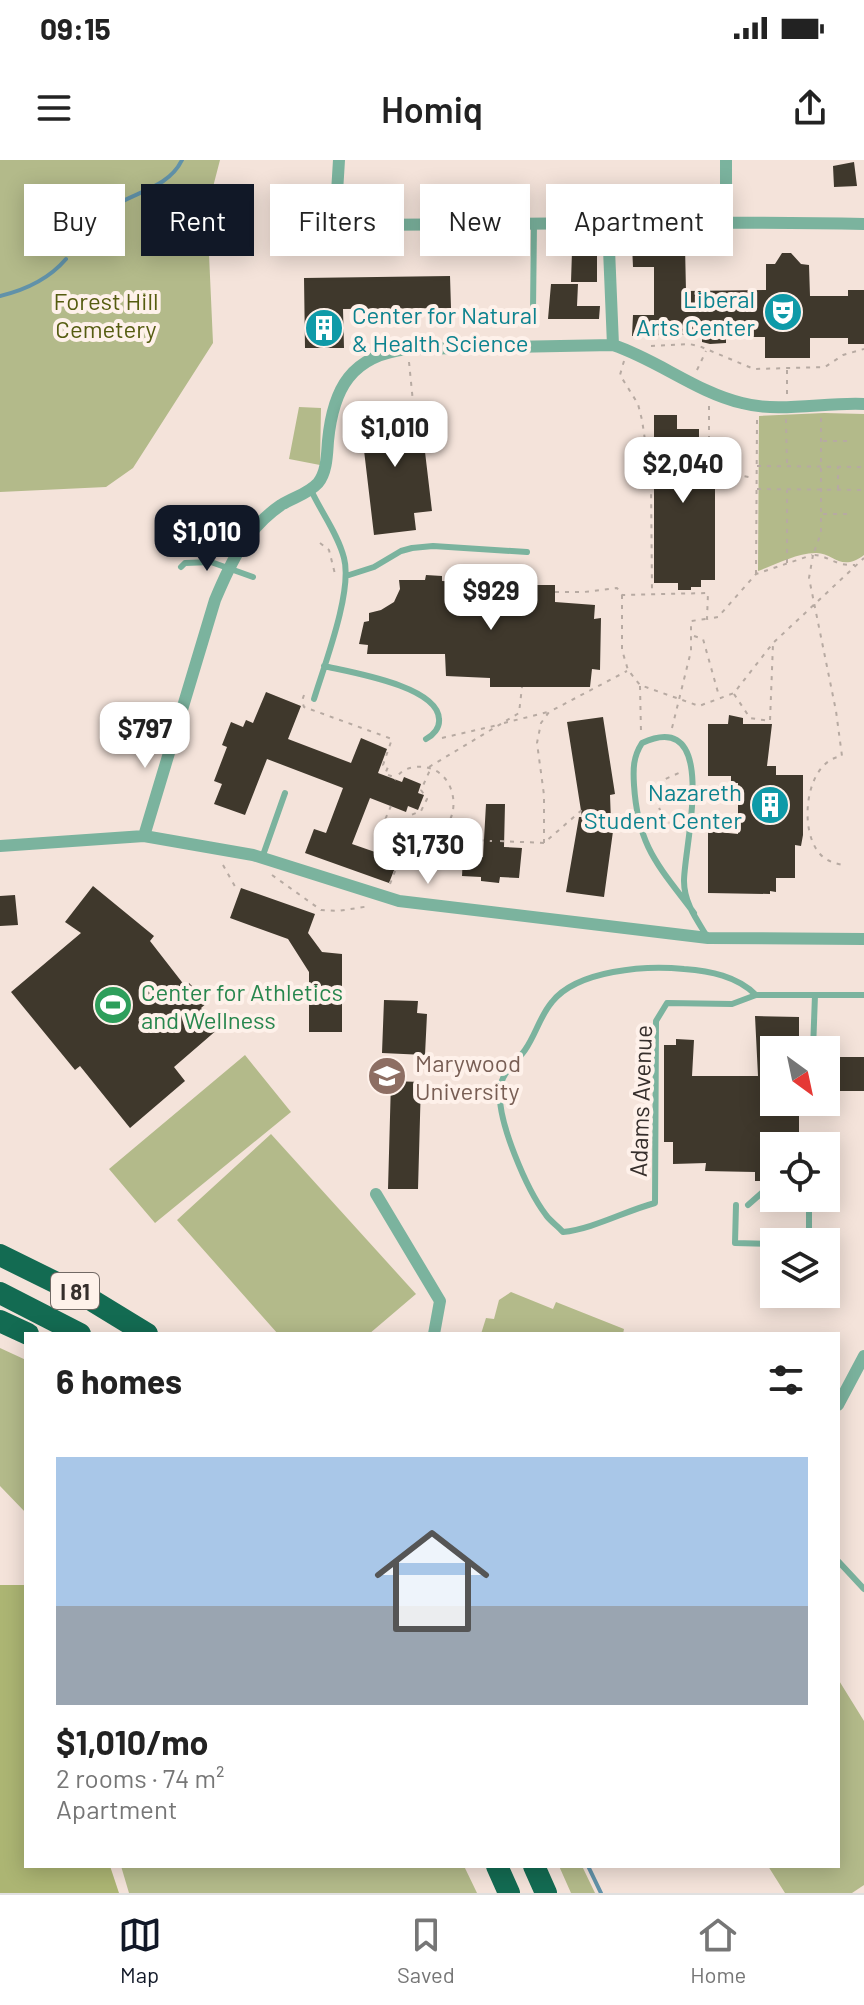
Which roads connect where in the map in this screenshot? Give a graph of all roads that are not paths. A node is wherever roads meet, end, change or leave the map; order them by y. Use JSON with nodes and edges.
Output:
{"nodes":[{"id":1,"x":339,"y":160,"type":"edge"},
{"id":2,"x":726,"y":160,"type":"edge"},
{"id":3,"x":726,"y":184,"type":"edge"},
{"id":4,"x":733,"y":221,"type":"edge"},
{"id":5,"x":864,"y":224,"type":"edge"},
{"id":6,"x":534,"y":225,"type":"junction"},
{"id":7,"x":546,"y":225,"type":"edge"},
{"id":8,"x":609,"y":256,"type":"edge"},
{"id":9,"x":533,"y":310,"type":"dead end"},
{"id":10,"x":613,"y":345,"type":"junction"},
{"id":11,"x":864,"y":404,"type":"edge"},
{"id":12,"x":311,"y":490,"type":"junction"},
{"id":13,"x":527,"y":552,"type":"dead end"},
{"id":14,"x":229,"y":566,"type":"junction"},
{"id":15,"x":181,"y":567,"type":"dead end"},
{"id":16,"x":346,"y":576,"type":"junction"},
{"id":17,"x":253,"y":577,"type":"dead end"},
{"id":18,"x":324,"y":666,"type":"junction"},
{"id":19,"x":314,"y":699,"type":"dead end"},
{"id":20,"x":426,"y":739,"type":"dead end"},
{"id":21,"x":285,"y":793,"type":"dead end"},
{"id":22,"x":144,"y":836,"type":"junction"},
{"id":23,"x":0,"y":846,"type":"edge"},
{"id":24,"x":262,"y":863,"type":"junction"},
{"id":25,"x":694,"y":913,"type":"junction"},
{"id":26,"x":708,"y":938,"type":"junction"},
{"id":27,"x":864,"y":939,"type":"edge"},
{"id":28,"x":756,"y":995,"type":"junction"},
{"id":29,"x":815,"y":995,"type":"junction"},
{"id":30,"x":864,"y":995,"type":"edge"},
{"id":31,"x":814,"y":1036,"type":"edge"},
{"id":32,"x":376,"y":1194,"type":"dead end"},
{"id":33,"x":760,"y":1194,"type":"edge"},
{"id":34,"x":736,"y":1205,"type":"dead end"},
{"id":35,"x":748,"y":1205,"type":"dead end"},
{"id":36,"x":760,"y":1244,"type":"edge"},
{"id":37,"x":0,"y":1255,"type":"edge"},
{"id":38,"x":0,"y":1293,"type":"edge"},
{"id":39,"x":0,"y":1321,"type":"edge"},
{"id":40,"x":24,"y":1332,"type":"edge"},
{"id":41,"x":76,"y":1332,"type":"edge"},
{"id":42,"x":144,"y":1332,"type":"edge"},
{"id":43,"x":434,"y":1332,"type":"edge"},
{"id":44,"x":864,"y":1356,"type":"edge"},
{"id":45,"x":840,"y":1401,"type":"edge"},
{"id":46,"x":840,"y":1563,"type":"edge"},
{"id":47,"x":864,"y":1589,"type":"edge"},
{"id":48,"x":498,"y":1868,"type":"edge"},
{"id":49,"x":535,"y":1868,"type":"edge"},
{"id":50,"x":509,"y":1893,"type":"edge"},
{"id":51,"x":546,"y":1893,"type":"edge"}],
"edges":[{"from":1,"to":6,"type":"street"},
{"from":2,"to":3,"type":"street"},
{"from":4,"to":5,"type":"street"},
{"from":6,"to":7,"type":"street"},
{"from":6,"to":9,"type":"lane"},
{"from":8,"to":10,"type":"street"},
{"from":10,"to":11,"type":"street"},
{"from":10,"to":12,"type":"street"},
{"from":12,"to":14,"type":"street"},
{"from":12,"to":16,"type":"lane"},
{"from":13,"to":16,"type":"lane"},
{"from":14,"to":15,"type":"lane"},
{"from":14,"to":17,"type":"lane"},
{"from":14,"to":22,"type":"street"},
{"from":16,"to":18,"type":"lane"},
{"from":18,"to":19,"type":"lane"},
{"from":18,"to":20,"type":"lane"},
{"from":21,"to":24,"type":"lane"},
{"from":22,"to":23,"type":"street"},
{"from":22,"to":24,"type":"street"},
{"from":24,"to":26,"type":"street"},
{"from":25,"to":25,"type":"lane"},
{"from":25,"to":26,"type":"lane"},
{"from":26,"to":27,"type":"street"},
{"from":28,"to":28,"type":"lane","name":"Adams Avenue"},
{"from":28,"to":29,"type":"lane"},
{"from":29,"to":30,"type":"lane"},
{"from":29,"to":31,"type":"lane"},
{"from":32,"to":43,"type":"street"},
{"from":33,"to":35,"type":"lane"},
{"from":34,"to":36,"type":"lane"},
{"from":37,"to":42,"type":"highway","number":"I 81"},
{"from":38,"to":41,"type":"highway","number":"I 81"},
{"from":39,"to":40,"type":"highway"},
{"from":44,"to":45,"type":"street"},
{"from":46,"to":47,"type":"lane"},
{"from":48,"to":50,"type":"highway"},
{"from":49,"to":51,"type":"highway"}]}
